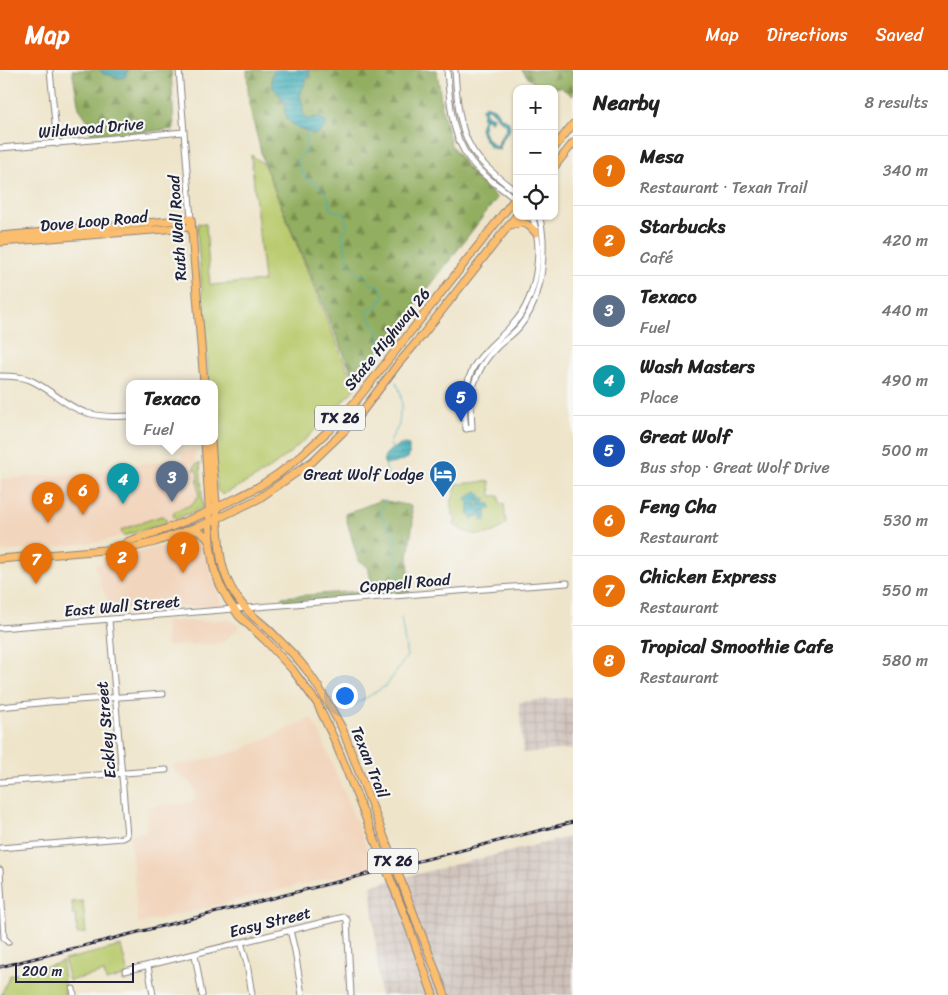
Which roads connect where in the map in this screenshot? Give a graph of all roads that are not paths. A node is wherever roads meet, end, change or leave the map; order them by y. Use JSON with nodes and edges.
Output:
{"nodes":[{"id":1,"x":50,"y":70,"type":"edge"},
{"id":2,"x":179,"y":70,"type":"edge"},
{"id":3,"x":447,"y":70,"type":"edge"},
{"id":4,"x":455,"y":70,"type":"edge"},
{"id":5,"x":573,"y":124,"type":"edge"},
{"id":6,"x":184,"y":132,"type":"junction"},
{"id":7,"x":558,"y":143,"type":"edge"},
{"id":8,"x":573,"y":143,"type":"edge"},
{"id":9,"x":57,"y":144,"type":"junction"},
{"id":10,"x":0,"y":148,"type":"edge"},
{"id":11,"x":558,"y":162,"type":"edge"},
{"id":12,"x":513,"y":194,"type":"edge"},
{"id":13,"x":513,"y":195,"type":"edge"},
{"id":14,"x":513,"y":201,"type":"edge"},
{"id":15,"x":513,"y":220,"type":"edge"},
{"id":16,"x":533,"y":220,"type":"edge"},
{"id":17,"x":540,"y":220,"type":"edge"},
{"id":18,"x":191,"y":223,"type":"junction"},
{"id":19,"x":508,"y":226,"type":"junction"},
{"id":20,"x":536,"y":233,"type":"junction"},
{"id":21,"x":5,"y":238,"type":"edge"},
{"id":22,"x":0,"y":242,"type":"edge"},
{"id":23,"x":407,"y":336,"type":"junction"},
{"id":24,"x":415,"y":344,"type":"junction"},
{"id":25,"x":0,"y":376,"type":"edge"},
{"id":26,"x":204,"y":380,"type":"edge"},
{"id":27,"x":126,"y":416,"type":"edge"},
{"id":28,"x":205,"y":445,"type":"edge"},
{"id":29,"x":210,"y":445,"type":"edge"},
{"id":30,"x":215,"y":494,"type":"junction"},
{"id":31,"x":239,"y":497,"type":"junction"},
{"id":32,"x":213,"y":509,"type":"junction"},
{"id":33,"x":237,"y":510,"type":"junction"},
{"id":34,"x":218,"y":519,"type":"junction"},
{"id":35,"x":210,"y":522,"type":"junction"},
{"id":36,"x":188,"y":530,"type":"junction"},
{"id":37,"x":219,"y":532,"type":"junction"},
{"id":38,"x":210,"y":544,"type":"junction"},
{"id":39,"x":120,"y":547,"type":"junction"},
{"id":40,"x":0,"y":559,"type":"edge"},
{"id":41,"x":568,"y":583,"type":"dead end"},
{"id":42,"x":246,"y":608,"type":"junction"},
{"id":43,"x":234,"y":610,"type":"junction"},
{"id":44,"x":109,"y":620,"type":"junction"},
{"id":45,"x":0,"y":628,"type":"edge"},
{"id":46,"x":163,"y":694,"type":"dead end"},
{"id":47,"x":116,"y":697,"type":"junction"},
{"id":48,"x":325,"y":698,"type":"junction"},
{"id":49,"x":317,"y":704,"type":"junction"},
{"id":50,"x":0,"y":707,"type":"edge"},
{"id":51,"x":166,"y":770,"type":"dead end"},
{"id":52,"x":122,"y":773,"type":"junction"},
{"id":53,"x":0,"y":782,"type":"edge"},
{"id":54,"x":0,"y":848,"type":"edge"},
{"id":55,"x":0,"y":870,"type":"edge"},
{"id":56,"x":290,"y":930,"type":"junction"},
{"id":57,"x":8,"y":942,"type":"dead end"},
{"id":58,"x":241,"y":942,"type":"junction"},
{"id":59,"x":195,"y":955,"type":"junction"},
{"id":60,"x":148,"y":966,"type":"junction"},
{"id":61,"x":125,"y":971,"type":"dead end"},
{"id":62,"x":73,"y":989,"type":"dead end"},
{"id":63,"x":74,"y":995,"type":"edge"},
{"id":64,"x":153,"y":995,"type":"edge"},
{"id":65,"x":202,"y":995,"type":"edge"},
{"id":66,"x":252,"y":995,"type":"edge"},
{"id":67,"x":302,"y":995,"type":"edge"},
{"id":68,"x":351,"y":995,"type":"edge"},
{"id":69,"x":433,"y":995,"type":"edge"},
{"id":70,"x":446,"y":995,"type":"edge"}],
"edges":[{"from":1,"to":9,"type":"street"},
{"from":2,"to":6,"type":"street","name":"Ruth Wall Road"},
{"from":3,"to":13,"type":"street"},
{"from":4,"to":12,"type":"street"},
{"from":5,"to":7,"type":"main road"},
{"from":6,"to":9,"type":"street","name":"Wildwood Drive"},
{"from":6,"to":18,"type":"street","name":"Ruth Wall Road"},
{"from":8,"to":11,"type":"main road"},
{"from":9,"to":10,"type":"street","name":"Wildwood Drive"},
{"from":14,"to":23,"type":"main road","name":"State Highway 26","number":"TX 26"},
{"from":15,"to":19,"type":"main road","name":"State Highway 26","number":"TX 26"},
{"from":16,"to":20,"type":"street"},
{"from":17,"to":20,"type":"street"},
{"from":18,"to":21,"type":"main road","name":"Dove Loop Road"},
{"from":18,"to":26,"type":"main road","name":"Ruth Wall Road"},
{"from":19,"to":20,"type":"main road"},
{"from":19,"to":24,"type":"main road","name":"State Highway 26","number":"TX 26"},
{"from":21,"to":22,"type":"main road","name":"Dove Loop Road"},
{"from":23,"to":24,"type":"main road"},
{"from":23,"to":31,"type":"main road","name":"State Highway 26","number":"TX 26"},
{"from":24,"to":33,"type":"main road","name":"State Highway 26","number":"TX 26"},
{"from":25,"to":27,"type":"street"},
{"from":28,"to":32,"type":"main road"},
{"from":29,"to":30,"type":"main road"},
{"from":30,"to":31,"type":"main road"},
{"from":30,"to":32,"type":"main road"},
{"from":31,"to":32,"type":"main road","name":"State Highway 26","number":"TX 26"},
{"from":32,"to":34,"type":"main road","name":"Texan Trail"},
{"from":32,"to":35,"type":"main road","name":"Texan Trail","number":"TX 26"},
{"from":32,"to":39,"type":"main road","name":"State Highway 26"},
{"from":33,"to":34,"type":"main road","name":"State Highway 26","number":"TX 26"},
{"from":33,"to":37,"type":"main road","number":"TX 26"},
{"from":34,"to":35,"type":"main road","name":"State Highway 26","number":"TX 26"},
{"from":34,"to":37,"type":"main road","name":"Texan Trail"},
{"from":35,"to":36,"type":"main road","name":"State Highway 26"},
{"from":35,"to":38,"type":"main road","name":"Texan Trail","number":"TX 26"},
{"from":36,"to":38,"type":"main road"},
{"from":36,"to":39,"type":"main road","name":"State Highway 26"},
{"from":37,"to":42,"type":"main road","name":"Texan Trail","number":"TX 26"},
{"from":38,"to":43,"type":"main road","name":"Texan Trail","number":"TX 26"},
{"from":39,"to":40,"type":"main road"},
{"from":41,"to":42,"type":"street","name":"Coppell Road"},
{"from":42,"to":43,"type":"street","name":"East Wall Street"},
{"from":42,"to":48,"type":"main road","name":"Texan Trail","number":"TX 26"},
{"from":43,"to":44,"type":"street","name":"East Wall Street"},
{"from":43,"to":49,"type":"main road","name":"Texan Trail","number":"TX 26"},
{"from":44,"to":45,"type":"street","name":"East Wall Street"},
{"from":44,"to":47,"type":"street","name":"Eckley Street"},
{"from":46,"to":47,"type":"street"},
{"from":47,"to":50,"type":"street"},
{"from":47,"to":52,"type":"street","name":"Eckley Street"},
{"from":48,"to":49,"type":"main road"},
{"from":48,"to":70,"type":"main road","name":"Texan Trail","number":"TX 26"},
{"from":49,"to":69,"type":"main road","name":"Texan Trail","number":"TX 26"},
{"from":51,"to":52,"type":"street"},
{"from":52,"to":53,"type":"street"},
{"from":52,"to":54,"type":"street","name":"Eckley Street"},
{"from":55,"to":57,"type":"street"},
{"from":56,"to":58,"type":"street","name":"Easy Street"},
{"from":56,"to":67,"type":"street"},
{"from":56,"to":68,"type":"street","name":"Easy Street"},
{"from":58,"to":59,"type":"street","name":"Easy Street"},
{"from":58,"to":66,"type":"street"},
{"from":59,"to":60,"type":"street","name":"Easy Street"},
{"from":59,"to":65,"type":"street"},
{"from":60,"to":61,"type":"street","name":"Easy Street"},
{"from":60,"to":64,"type":"street"},
{"from":62,"to":63,"type":"street"}]}
